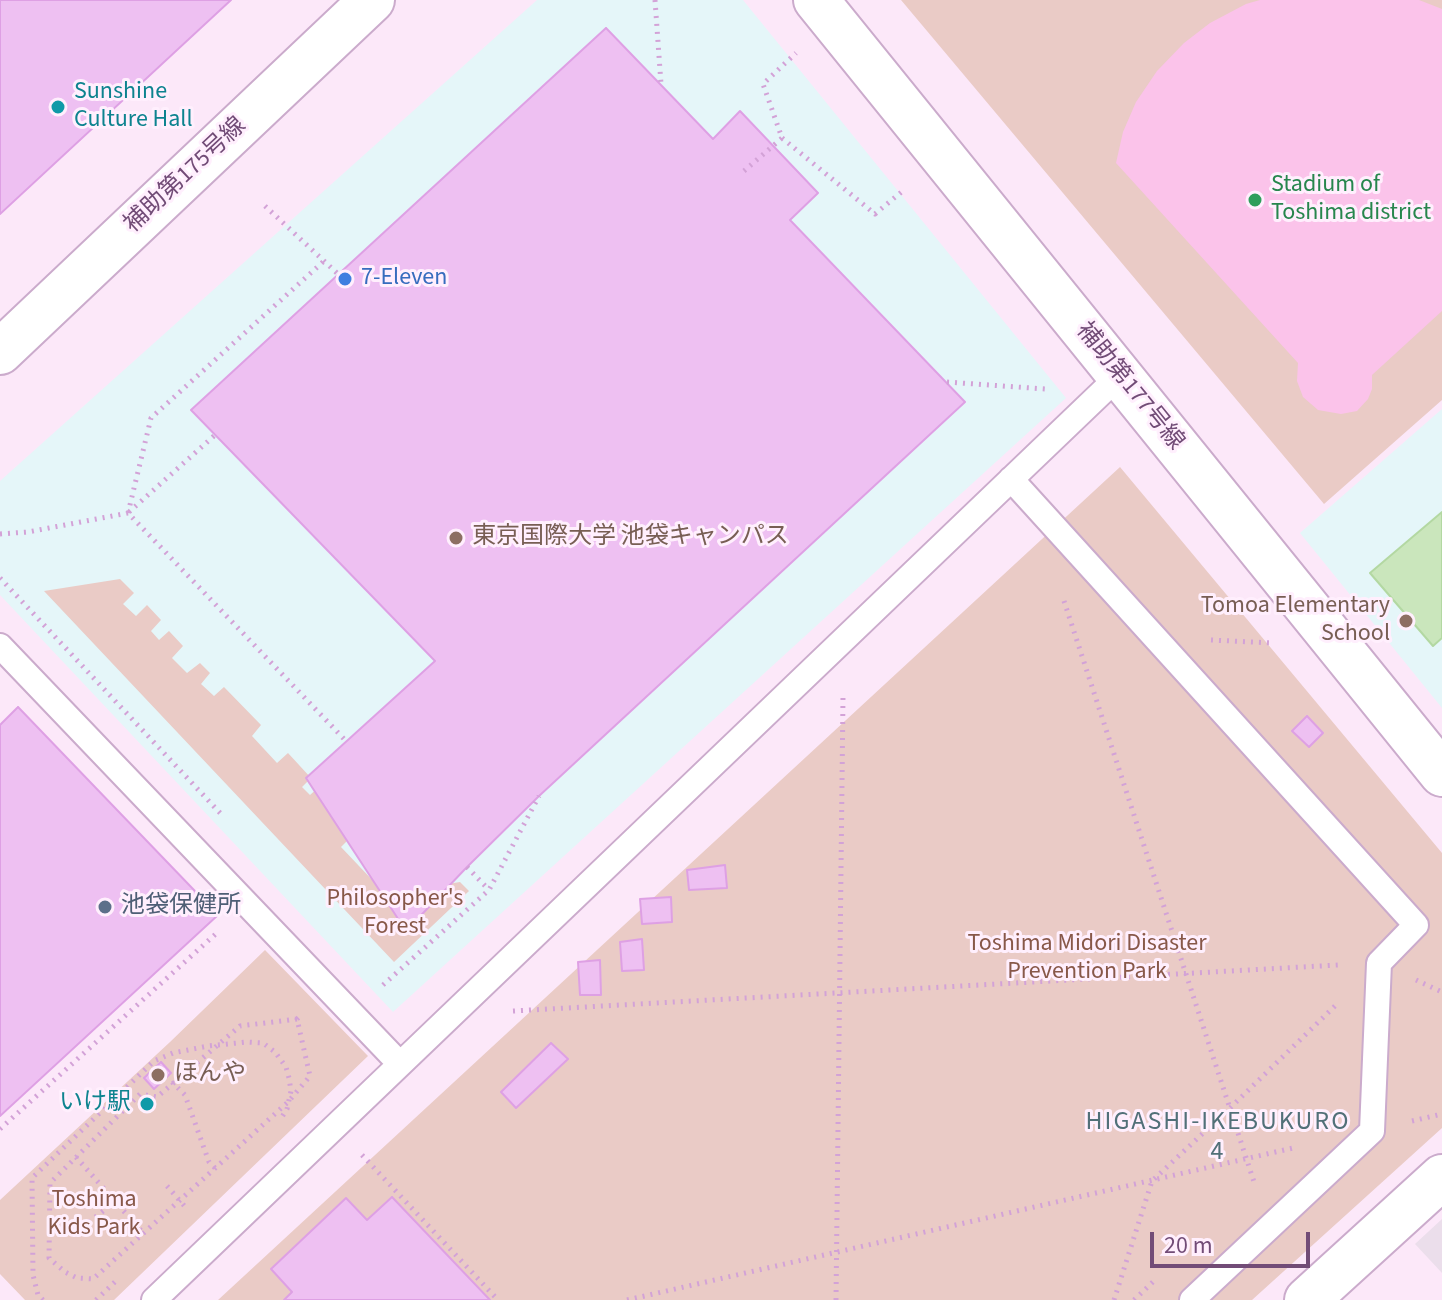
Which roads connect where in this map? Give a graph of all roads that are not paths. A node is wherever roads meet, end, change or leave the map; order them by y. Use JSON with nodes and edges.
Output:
{"nodes":[{"id":1,"x":372,"y":0,"type":"edge"},
{"id":2,"x":816,"y":0,"type":"edge"},
{"id":3,"x":0,"y":352,"type":"edge"},
{"id":4,"x":1120,"y":375,"type":"junction"},
{"id":5,"x":1011,"y":479,"type":"junction"},
{"id":6,"x":0,"y":646,"type":"edge"},
{"id":7,"x":1442,"y":774,"type":"edge"},
{"id":8,"x":400,"y":1064,"type":"junction"},
{"id":9,"x":1442,"y":1177,"type":"edge"},
{"id":10,"x":161,"y":1298,"type":"edge"},
{"id":11,"x":1192,"y":1300,"type":"edge"},
{"id":12,"x":1307,"y":1300,"type":"edge"}],
"edges":[{"from":1,"to":3,"type":"street","name":"補助第175号線"},
{"from":2,"to":4,"type":"street","name":"補助第177号線"},
{"from":4,"to":5,"type":"lane"},
{"from":4,"to":7,"type":"street","name":"補助第177号線"},
{"from":5,"to":8,"type":"lane"},
{"from":5,"to":11,"type":"lane"},
{"from":6,"to":8,"type":"lane"},
{"from":8,"to":10,"type":"lane"},
{"from":9,"to":12,"type":"street"}]}
